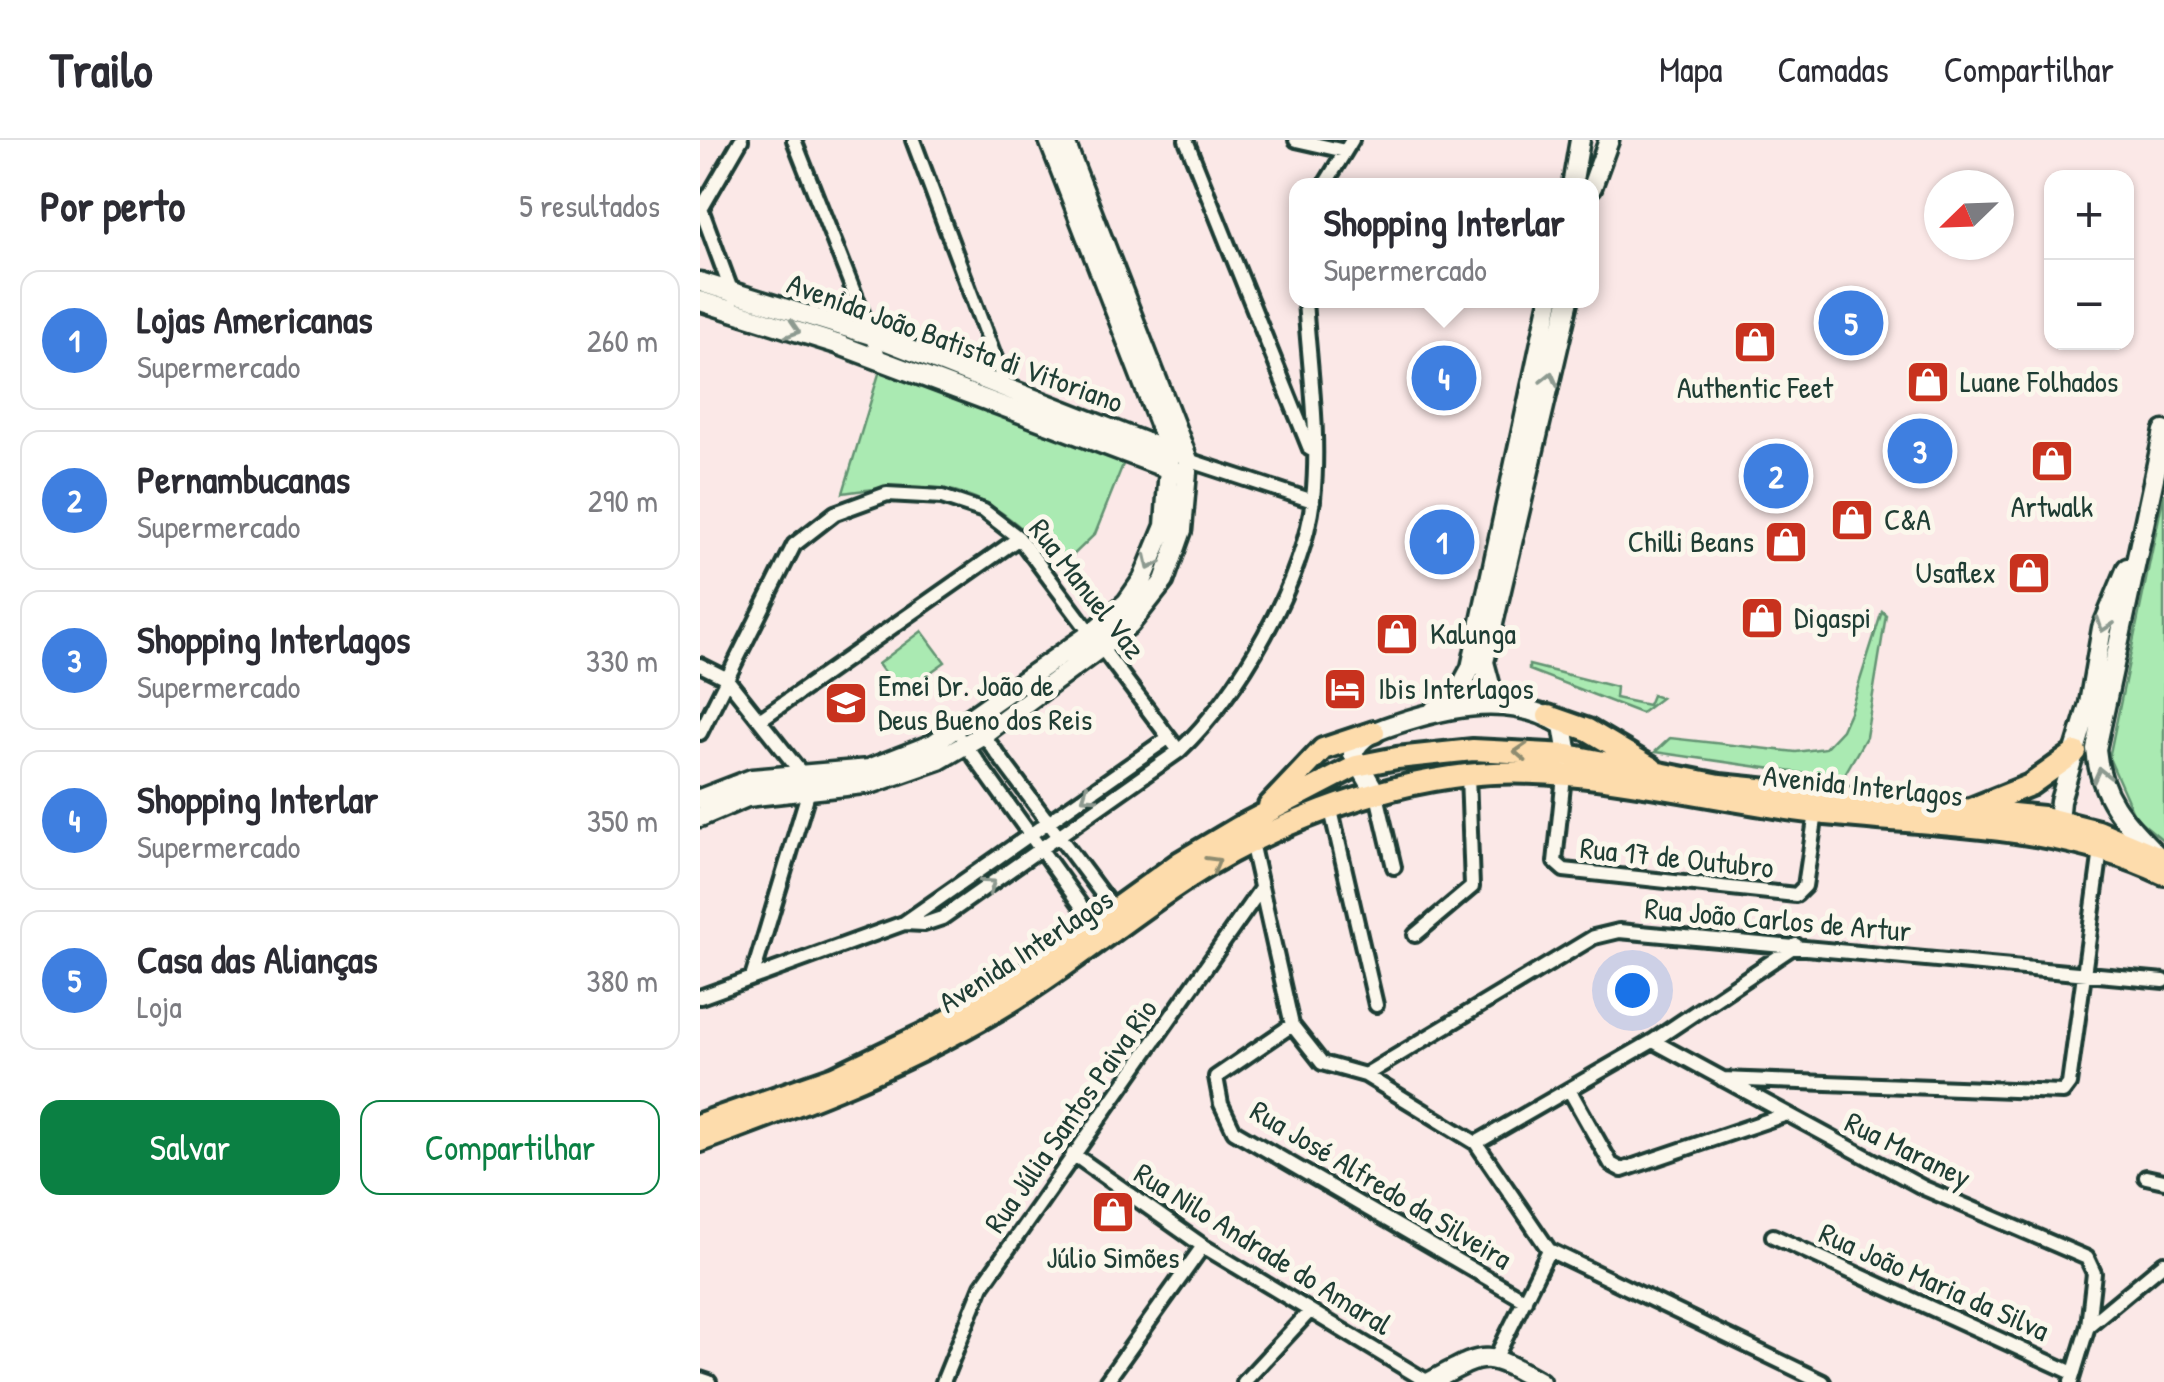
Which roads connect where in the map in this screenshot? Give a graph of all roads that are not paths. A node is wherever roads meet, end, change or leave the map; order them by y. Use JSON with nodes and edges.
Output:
{"nodes":[{"id":1,"x":740,"y":140,"type":"edge"},
{"id":2,"x":794,"y":140,"type":"edge"},
{"id":3,"x":913,"y":140,"type":"edge"},
{"id":4,"x":1048,"y":140,"type":"edge"},
{"id":5,"x":1064,"y":140,"type":"edge"},
{"id":6,"x":1186,"y":140,"type":"edge"},
{"id":7,"x":1296,"y":140,"type":"edge"},
{"id":8,"x":1602,"y":141,"type":"edge"},
{"id":9,"x":1348,"y":145,"type":"edge"},
{"id":10,"x":1579,"y":149,"type":"edge"},
{"id":11,"x":1601,"y":162,"type":"junction"},
{"id":12,"x":1329,"y":178,"type":"edge"},
{"id":13,"x":1574,"y":178,"type":"edge"},
{"id":14,"x":1595,"y":178,"type":"edge"},
{"id":15,"x":700,"y":209,"type":"edge"},
{"id":16,"x":700,"y":282,"type":"edge"},
{"id":17,"x":734,"y":292,"type":"junction"},
{"id":18,"x":700,"y":302,"type":"edge"},
{"id":19,"x":1306,"y":308,"type":"edge"},
{"id":20,"x":1548,"y":308,"type":"edge"},
{"id":21,"x":1566,"y":308,"type":"edge"},
{"id":22,"x":734,"y":312,"type":"junction"},
{"id":23,"x":874,"y":336,"type":"junction"},
{"id":24,"x":881,"y":361,"type":"junction"},
{"id":25,"x":1310,"y":378,"type":"junction"},
{"id":26,"x":1286,"y":388,"type":"junction"},
{"id":27,"x":1007,"y":390,"type":"junction"},
{"id":28,"x":1014,"y":412,"type":"junction"},
{"id":29,"x":2164,"y":430,"type":"edge"},
{"id":30,"x":1315,"y":461,"type":"junction"},
{"id":31,"x":1179,"y":464,"type":"junction"},
{"id":32,"x":1312,"y":501,"type":"junction"},
{"id":33,"x":2141,"y":535,"type":"junction"},
{"id":34,"x":1019,"y":538,"type":"junction"},
{"id":35,"x":1098,"y":639,"type":"junction"},
{"id":36,"x":700,"y":665,"type":"edge"},
{"id":37,"x":726,"y":678,"type":"junction"},
{"id":38,"x":1513,"y":707,"type":"junction"},
{"id":39,"x":1432,"y":712,"type":"junction"},
{"id":40,"x":1548,"y":716,"type":"junction"},
{"id":41,"x":762,"y":720,"type":"junction"},
{"id":42,"x":1374,"y":732,"type":"junction"},
{"id":43,"x":700,"y":733,"type":"edge"},
{"id":44,"x":969,"y":733,"type":"junction"},
{"id":45,"x":1168,"y":738,"type":"junction"},
{"id":46,"x":1179,"y":752,"type":"junction"},
{"id":47,"x":2076,"y":752,"type":"junction"},
{"id":48,"x":1568,"y":755,"type":"junction"},
{"id":49,"x":1356,"y":766,"type":"junction"},
{"id":50,"x":1468,"y":774,"type":"junction"},
{"id":51,"x":1557,"y":776,"type":"junction"},
{"id":52,"x":1667,"y":776,"type":"junction"},
{"id":53,"x":806,"y":783,"type":"junction"},
{"id":54,"x":1377,"y":795,"type":"junction"},
{"id":55,"x":700,"y":798,"type":"edge"},
{"id":56,"x":1331,"y":810,"type":"junction"},
{"id":57,"x":1964,"y":811,"type":"junction"},
{"id":58,"x":1264,"y":812,"type":"junction"},
{"id":59,"x":1816,"y":813,"type":"junction"},
{"id":60,"x":700,"y":817,"type":"edge"},
{"id":61,"x":1048,"y":823,"type":"junction"},
{"id":62,"x":2058,"y":828,"type":"junction"},
{"id":63,"x":1030,"y":836,"type":"junction"},
{"id":64,"x":1058,"y":836,"type":"junction"},
{"id":65,"x":1252,"y":842,"type":"junction"},
{"id":66,"x":1040,"y":849,"type":"junction"},
{"id":67,"x":2101,"y":850,"type":"junction"},
{"id":68,"x":2159,"y":856,"type":"edge"},
{"id":69,"x":1394,"y":867,"type":"dead end"},
{"id":70,"x":2164,"y":874,"type":"edge"},
{"id":71,"x":1260,"y":890,"type":"junction"},
{"id":72,"x":1114,"y":910,"type":"junction"},
{"id":73,"x":904,"y":923,"type":"junction"},
{"id":74,"x":1095,"y":925,"type":"junction"},
{"id":75,"x":1415,"y":935,"type":"dead end"},
{"id":76,"x":1796,"y":945,"type":"junction"},
{"id":77,"x":2084,"y":976,"type":"junction"},
{"id":78,"x":752,"y":978,"type":"junction"},
{"id":79,"x":2164,"y":981,"type":"edge"},
{"id":80,"x":700,"y":997,"type":"edge"},
{"id":81,"x":1376,"y":1005,"type":"dead end"},
{"id":82,"x":1292,"y":1025,"type":"junction"},
{"id":83,"x":1652,"y":1041,"type":"junction"},
{"id":84,"x":1365,"y":1075,"type":"junction"},
{"id":85,"x":1722,"y":1079,"type":"junction"},
{"id":86,"x":1570,"y":1091,"type":"junction"},
{"id":87,"x":1784,"y":1115,"type":"junction"},
{"id":88,"x":700,"y":1124,"type":"edge"},
{"id":89,"x":700,"y":1141,"type":"edge"},
{"id":90,"x":1476,"y":1142,"type":"junction"},
{"id":91,"x":1074,"y":1154,"type":"junction"},
{"id":92,"x":2146,"y":1177,"type":"dead end"},
{"id":93,"x":2164,"y":1181,"type":"edge"},
{"id":94,"x":1773,"y":1236,"type":"dead end"},
{"id":95,"x":1203,"y":1246,"type":"junction"},
{"id":96,"x":1549,"y":1250,"type":"junction"},
{"id":97,"x":2164,"y":1262,"type":"edge"},
{"id":98,"x":1525,"y":1300,"type":"junction"},
{"id":99,"x":1310,"y":1311,"type":"junction"},
{"id":100,"x":2088,"y":1326,"type":"junction"},
{"id":101,"x":1496,"y":1357,"type":"junction"},
{"id":102,"x":2072,"y":1377,"type":"edge"},
{"id":103,"x":700,"y":1380,"type":"edge"},
{"id":104,"x":708,"y":1382,"type":"edge"},
{"id":105,"x":944,"y":1382,"type":"edge"},
{"id":106,"x":1106,"y":1382,"type":"edge"},
{"id":107,"x":1244,"y":1382,"type":"edge"},
{"id":108,"x":1429,"y":1382,"type":"edge"},
{"id":109,"x":1540,"y":1382,"type":"edge"},
{"id":110,"x":1823,"y":1382,"type":"edge"}],
"edges":[{"from":1,"to":15,"type":"street"},
{"from":2,"to":23,"type":"street"},
{"from":3,"to":27,"type":"street"},
{"from":4,"to":31,"type":"street"},
{"from":5,"to":31,"type":"street"},
{"from":6,"to":26,"type":"street"},
{"from":7,"to":9,"type":"street"},
{"from":8,"to":11,"type":"street"},
{"from":9,"to":12,"type":"street"},
{"from":10,"to":11,"type":"street"},
{"from":10,"to":13,"type":"street"},
{"from":11,"to":14,"type":"street"},
{"from":15,"to":17,"type":"street"},
{"from":16,"to":17,"type":"street","name":"Avenida João Batista di Vitoriano"},
{"from":17,"to":22,"type":"street"},
{"from":17,"to":23,"type":"street","name":"Avenida João Batista di Vitoriano"},
{"from":18,"to":22,"type":"street","name":"Avenida João Batista di Vitoriano"},
{"from":19,"to":25,"type":"street"},
{"from":20,"to":39,"type":"street"},
{"from":38,"to":21,"type":"street","one_way":true},
{"from":22,"to":24,"type":"street","name":"Avenida João Batista di Vitoriano","one_way":true},
{"from":23,"to":24,"type":"street"},
{"from":23,"to":27,"type":"street","name":"Avenida João Batista di Vitoriano"},
{"from":24,"to":28,"type":"street","name":"Avenida João Batista di Vitoriano"},
{"from":25,"to":26,"type":"street"},
{"from":25,"to":30,"type":"street"},
{"from":26,"to":30,"type":"street"},
{"from":27,"to":28,"type":"street"},
{"from":27,"to":31,"type":"street","name":"Avenida João Batista di Vitoriano"},
{"from":28,"to":31,"type":"street","name":"Avenida João Batista di Vitoriano"},
{"from":29,"to":33,"type":"street"},
{"from":30,"to":32,"type":"street"},
{"from":31,"to":32,"type":"street"},
{"from":31,"to":35,"type":"street"},
{"from":32,"to":46,"type":"street"},
{"from":33,"to":47,"type":"street","one_way":true},
{"from":68,"to":33,"type":"street","one_way":true},
{"from":34,"to":35,"type":"street","name":"Rua Manuel Vaz"},
{"from":34,"to":37,"type":"street","name":"Rua Manuel Vaz"},
{"from":34,"to":41,"type":"street"},
{"from":35,"to":44,"type":"street"},
{"from":35,"to":45,"type":"street","name":"Rua Manuel Vaz"},
{"from":36,"to":37,"type":"street"},
{"from":37,"to":41,"type":"street"},
{"from":37,"to":43,"type":"street","name":"Rua Manuel Vaz"},
{"from":38,"to":39,"type":"street"},
{"from":38,"to":40,"type":"street"},
{"from":39,"to":42,"type":"street"},
{"from":40,"to":48,"type":"street"},
{"from":40,"to":52,"type":"main road"},
{"from":41,"to":53,"type":"street"},
{"from":42,"to":49,"type":"street"},
{"from":42,"to":58,"type":"main road"},
{"from":44,"to":53,"type":"street"},
{"from":44,"to":61,"type":"street"},
{"from":44,"to":63,"type":"street"},
{"from":45,"to":46,"type":"street","name":"Rua Manuel Vaz"},
{"from":45,"to":61,"type":"street","one_way":true},
{"from":46,"to":64,"type":"street"},
{"from":47,"to":57,"type":"main road"},
{"from":47,"to":62,"type":"street"},
{"from":48,"to":49,"type":"main road","name":"Avenida Interlagos","one_way":true},
{"from":48,"to":51,"type":"street"},
{"from":48,"to":52,"type":"main road","name":"Avenida Interlagos"},
{"from":49,"to":54,"type":"street"},
{"from":49,"to":58,"type":"main road","name":"Avenida Interlagos"},
{"from":50,"to":51,"type":"main road","name":"Avenida Interlagos"},
{"from":50,"to":54,"type":"main road","name":"Avenida Interlagos"},
{"from":50,"to":75,"type":"street"},
{"from":51,"to":59,"type":"main road","name":"Avenida Interlagos"},
{"from":51,"to":59,"type":"street","name":"Rua 17 de Outubro"},
{"from":52,"to":57,"type":"main road","name":"Avenida Interlagos"},
{"from":53,"to":55,"type":"street"},
{"from":53,"to":60,"type":"street"},
{"from":53,"to":78,"type":"street"},
{"from":54,"to":56,"type":"main road","name":"Avenida Interlagos"},
{"from":54,"to":69,"type":"street"},
{"from":56,"to":65,"type":"main road","name":"Avenida Interlagos"},
{"from":56,"to":81,"type":"street"},
{"from":57,"to":62,"type":"main road","name":"Avenida Interlagos"},
{"from":58,"to":72,"type":"main road","name":"Avenida Interlagos"},
{"from":59,"to":62,"type":"main road","name":"Avenida Interlagos"},
{"from":61,"to":63,"type":"street"},
{"from":61,"to":64,"type":"street"},
{"from":62,"to":67,"type":"main road","name":"Avenida Interlagos"},
{"from":62,"to":68,"type":"main road","name":"Avenida Interlagos"},
{"from":63,"to":66,"type":"street"},
{"from":63,"to":73,"type":"street"},
{"from":64,"to":66,"type":"street"},
{"from":64,"to":72,"type":"street"},
{"from":65,"to":71,"type":"street"},
{"from":89,"to":65,"type":"main road","name":"Avenida Interlagos","one_way":true},
{"from":73,"to":66,"type":"street","one_way":true},
{"from":66,"to":74,"type":"street"},
{"from":67,"to":70,"type":"main road","name":"Avenida Interlagos"},
{"from":67,"to":77,"type":"street"},
{"from":71,"to":82,"type":"street"},
{"from":71,"to":91,"type":"street","name":"Rua Júlia Santos Paiva Rio"},
{"from":72,"to":74,"type":"main road","name":"Avenida Interlagos"},
{"from":73,"to":78,"type":"street"},
{"from":74,"to":88,"type":"main road","name":"Avenida Interlagos"},
{"from":76,"to":77,"type":"street","name":"Rua João Carlos de Artur"},
{"from":76,"to":83,"type":"street"},
{"from":76,"to":84,"type":"street","name":"Rua João Carlos de Artur"},
{"from":77,"to":79,"type":"street","name":"Rua João Carlos de Artur"},
{"from":77,"to":85,"type":"street"},
{"from":78,"to":80,"type":"street"},
{"from":82,"to":84,"type":"street"},
{"from":82,"to":98,"type":"street","name":"Rua José Alfredo da Silveira"},
{"from":83,"to":85,"type":"street","name":"Rua Maraney"},
{"from":83,"to":86,"type":"street"},
{"from":84,"to":90,"type":"street"},
{"from":85,"to":87,"type":"street","name":"Rua Maraney"},
{"from":86,"to":87,"type":"street"},
{"from":86,"to":90,"type":"street"},
{"from":87,"to":100,"type":"street","name":"Rua Maraney"},
{"from":90,"to":96,"type":"street"},
{"from":91,"to":95,"type":"street","name":"Rua Nilo Andrade do Amaral"},
{"from":91,"to":105,"type":"street","name":"Rua Júlia Santos Paiva Rio"},
{"from":92,"to":93,"type":"street"},
{"from":94,"to":102,"type":"street","name":"Rua João Maria da Silva"},
{"from":95,"to":99,"type":"street","name":"Rua Nilo Andrade do Amaral"},
{"from":95,"to":106,"type":"street"},
{"from":96,"to":98,"type":"street"},
{"from":96,"to":110,"type":"street"},
{"from":97,"to":100,"type":"street"},
{"from":98,"to":101,"type":"street"},
{"from":99,"to":107,"type":"street"},
{"from":99,"to":108,"type":"street","name":"Rua Nilo Andrade do Amaral"},
{"from":100,"to":102,"type":"street","name":"Rua Maraney"},
{"from":101,"to":108,"type":"street"},
{"from":101,"to":109,"type":"street"},
{"from":103,"to":104,"type":"street"}]}
